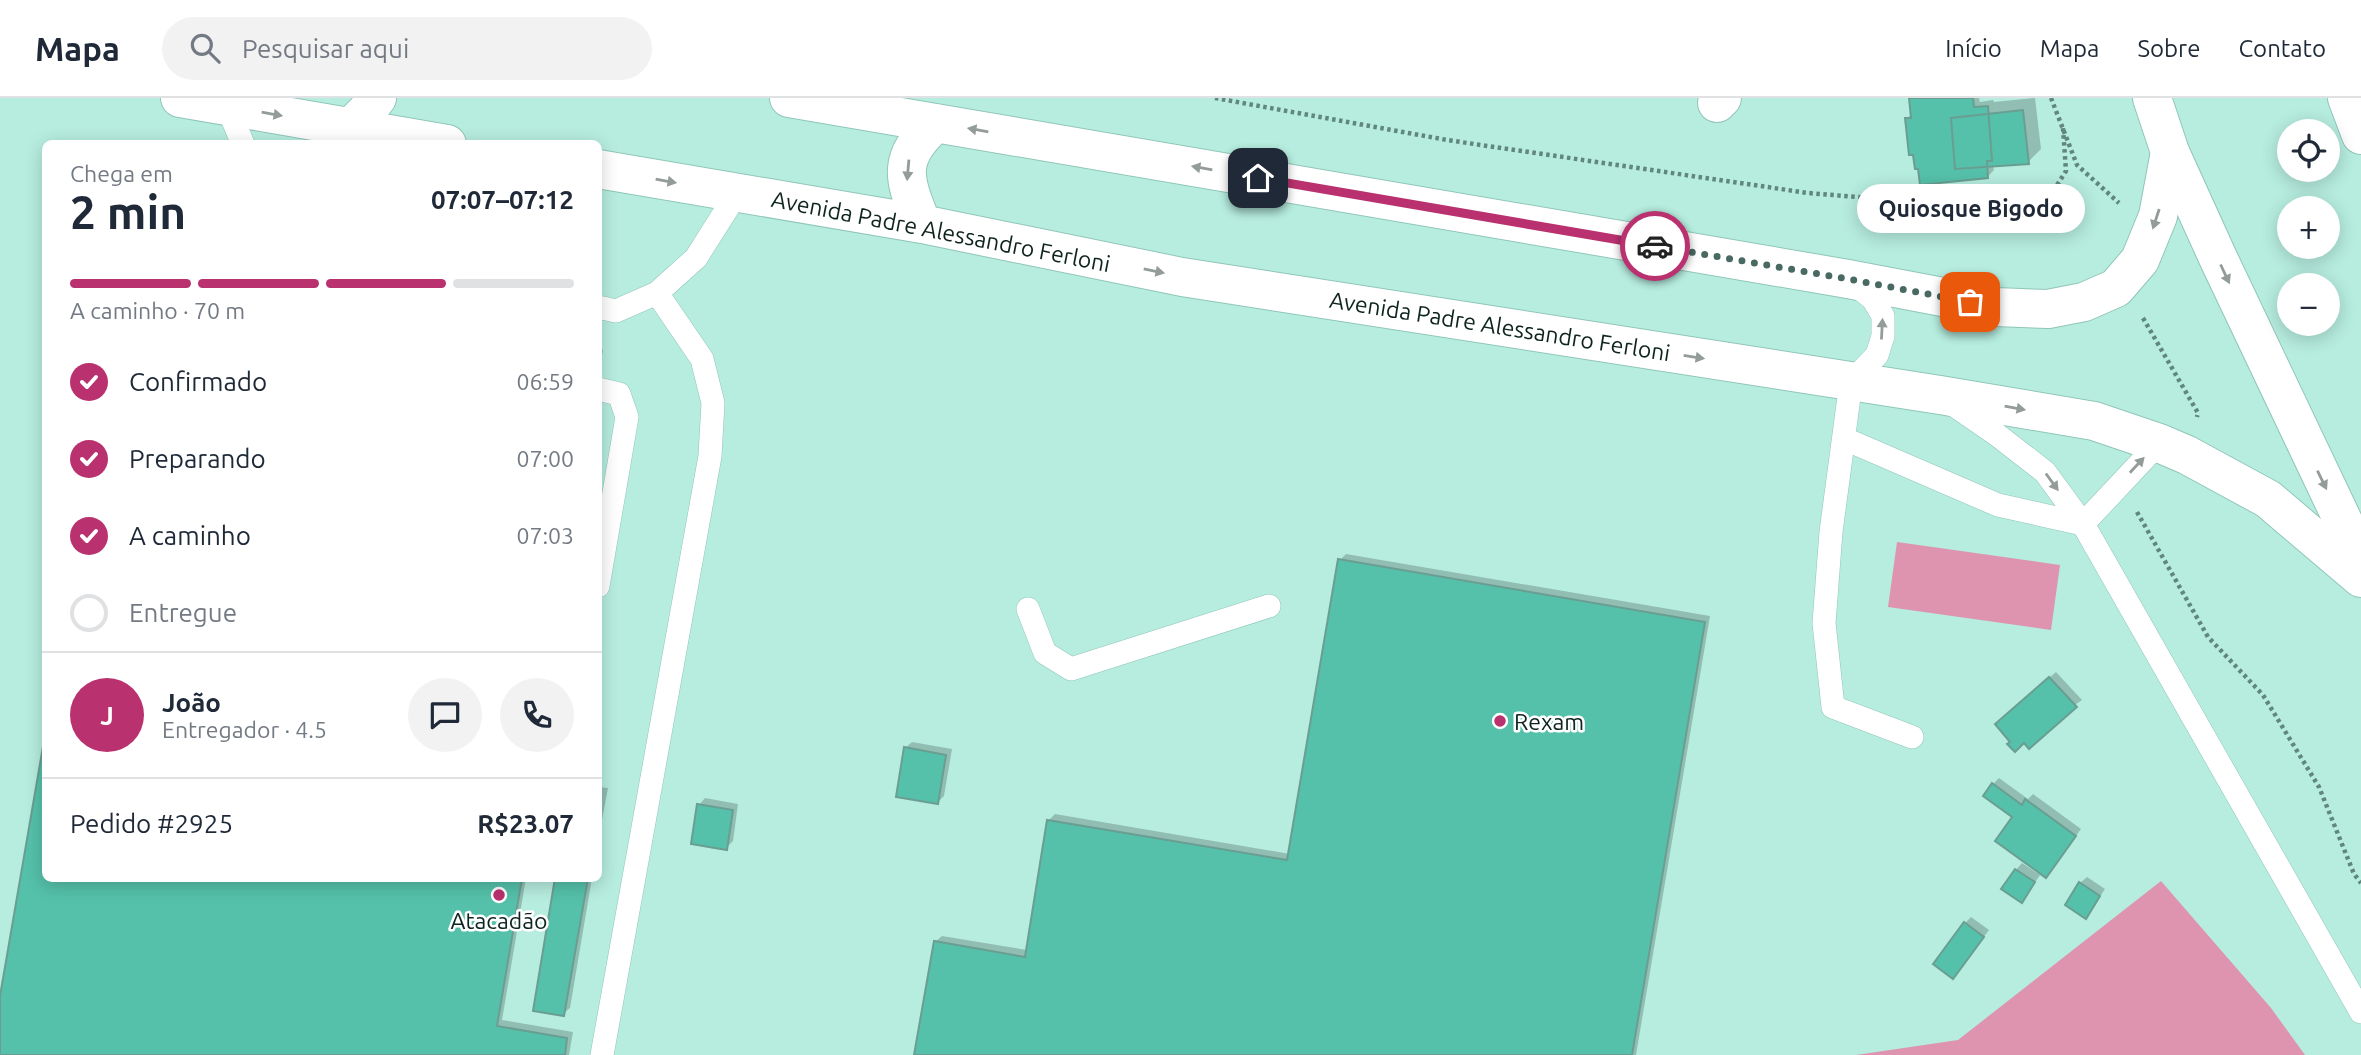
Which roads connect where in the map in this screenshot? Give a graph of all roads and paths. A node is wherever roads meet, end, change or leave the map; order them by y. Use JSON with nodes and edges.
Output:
{"nodes":[{"id":1,"x":180,"y":98,"type":"edge"},
{"id":2,"x":377,"y":98,"type":"edge"},
{"id":3,"x":789,"y":98,"type":"edge"},
{"id":4,"x":1215,"y":98,"type":"edge"},
{"id":5,"x":2152,"y":98,"type":"edge"},
{"id":6,"x":2347,"y":98,"type":"edge"},
{"id":7,"x":228,"y":106,"type":"junction"},
{"id":8,"x":936,"y":123,"type":"junction"},
{"id":9,"x":351,"y":127,"type":"junction"},
{"id":10,"x":2063,"y":128,"type":"dead end"},
{"id":11,"x":2361,"y":135,"type":"edge"},
{"id":12,"x":241,"y":140,"type":"edge"},
{"id":13,"x":424,"y":140,"type":"edge"},
{"id":14,"x":2170,"y":152,"type":"junction"},
{"id":15,"x":602,"y":170,"type":"edge"},
{"id":16,"x":737,"y":193,"type":"junction"},
{"id":17,"x":922,"y":224,"type":"junction"},
{"id":18,"x":1848,"y":279,"type":"junction"},
{"id":19,"x":657,"y":293,"type":"junction"},
{"id":20,"x":602,"y":308,"type":"edge"},
{"id":21,"x":1852,"y":383,"type":"junction"},
{"id":22,"x":602,"y":390,"type":"edge"},
{"id":23,"x":1940,"y":395,"type":"junction"},
{"id":24,"x":1845,"y":439,"type":"junction"},
{"id":25,"x":2159,"y":443,"type":"junction"},
{"id":26,"x":2119,"y":485,"type":"junction"},
{"id":27,"x":2083,"y":524,"type":"junction"},
{"id":28,"x":2361,"y":559,"type":"edge"},
{"id":29,"x":602,"y":563,"type":"edge"},
{"id":30,"x":2361,"y":578,"type":"edge"},
{"id":31,"x":1269,"y":606,"type":"dead end"},
{"id":32,"x":1028,"y":609,"type":"dead end"},
{"id":33,"x":1912,"y":737,"type":"dead end"},
{"id":34,"x":2361,"y":883,"type":"edge"},
{"id":35,"x":2361,"y":1012,"type":"edge"},
{"id":36,"x":602,"y":1055,"type":"edge"}],
"edges":[{"from":1,"to":7,"type":"main road"},
{"from":2,"to":9,"type":"main road"},
{"from":3,"to":8,"type":"main road"},
{"from":4,"to":10,"type":"path"},
{"from":5,"to":14,"type":"main road"},
{"from":6,"to":11,"type":"main road"},
{"from":7,"to":9,"type":"main road","one_way":true},
{"from":7,"to":12,"type":"lane"},
{"from":8,"to":17,"type":"main road","one_way":true},
{"from":18,"to":8,"type":"main road","one_way":true},
{"from":9,"to":13,"type":"main road"},
{"from":14,"to":18,"type":"main road","one_way":true},
{"from":14,"to":28,"type":"main road","one_way":true},
{"from":15,"to":16,"type":"main road","name":"Avenida Padre Alessandro Ferloni","one_way":true},
{"from":16,"to":17,"type":"main road","name":"Avenida Padre Alessandro Ferloni"},
{"from":16,"to":19,"type":"lane"},
{"from":17,"to":21,"type":"main road","name":"Avenida Padre Alessandro Ferloni","one_way":true},
{"from":21,"to":18,"type":"lane","one_way":true},
{"from":19,"to":20,"type":"lane"},
{"from":19,"to":36,"type":"lane"},
{"from":21,"to":23,"type":"main road","name":"Avenida Padre Alessandro Ferloni"},
{"from":21,"to":24,"type":"lane"},
{"from":22,"to":29,"type":"lane"},
{"from":23,"to":25,"type":"main road","name":"Avenida Padre Alessandro Ferloni","one_way":true},
{"from":23,"to":27,"type":"lane","one_way":true},
{"from":24,"to":27,"type":"lane"},
{"from":24,"to":33,"type":"lane"},
{"from":26,"to":25,"type":"lane","one_way":true},
{"from":25,"to":30,"type":"main road","name":"Avenida Padre Alessandro Ferloni"},
{"from":26,"to":27,"type":"lane"},
{"from":26,"to":34,"type":"path"},
{"from":27,"to":35,"type":"lane"},
{"from":31,"to":32,"type":"lane"}]}
